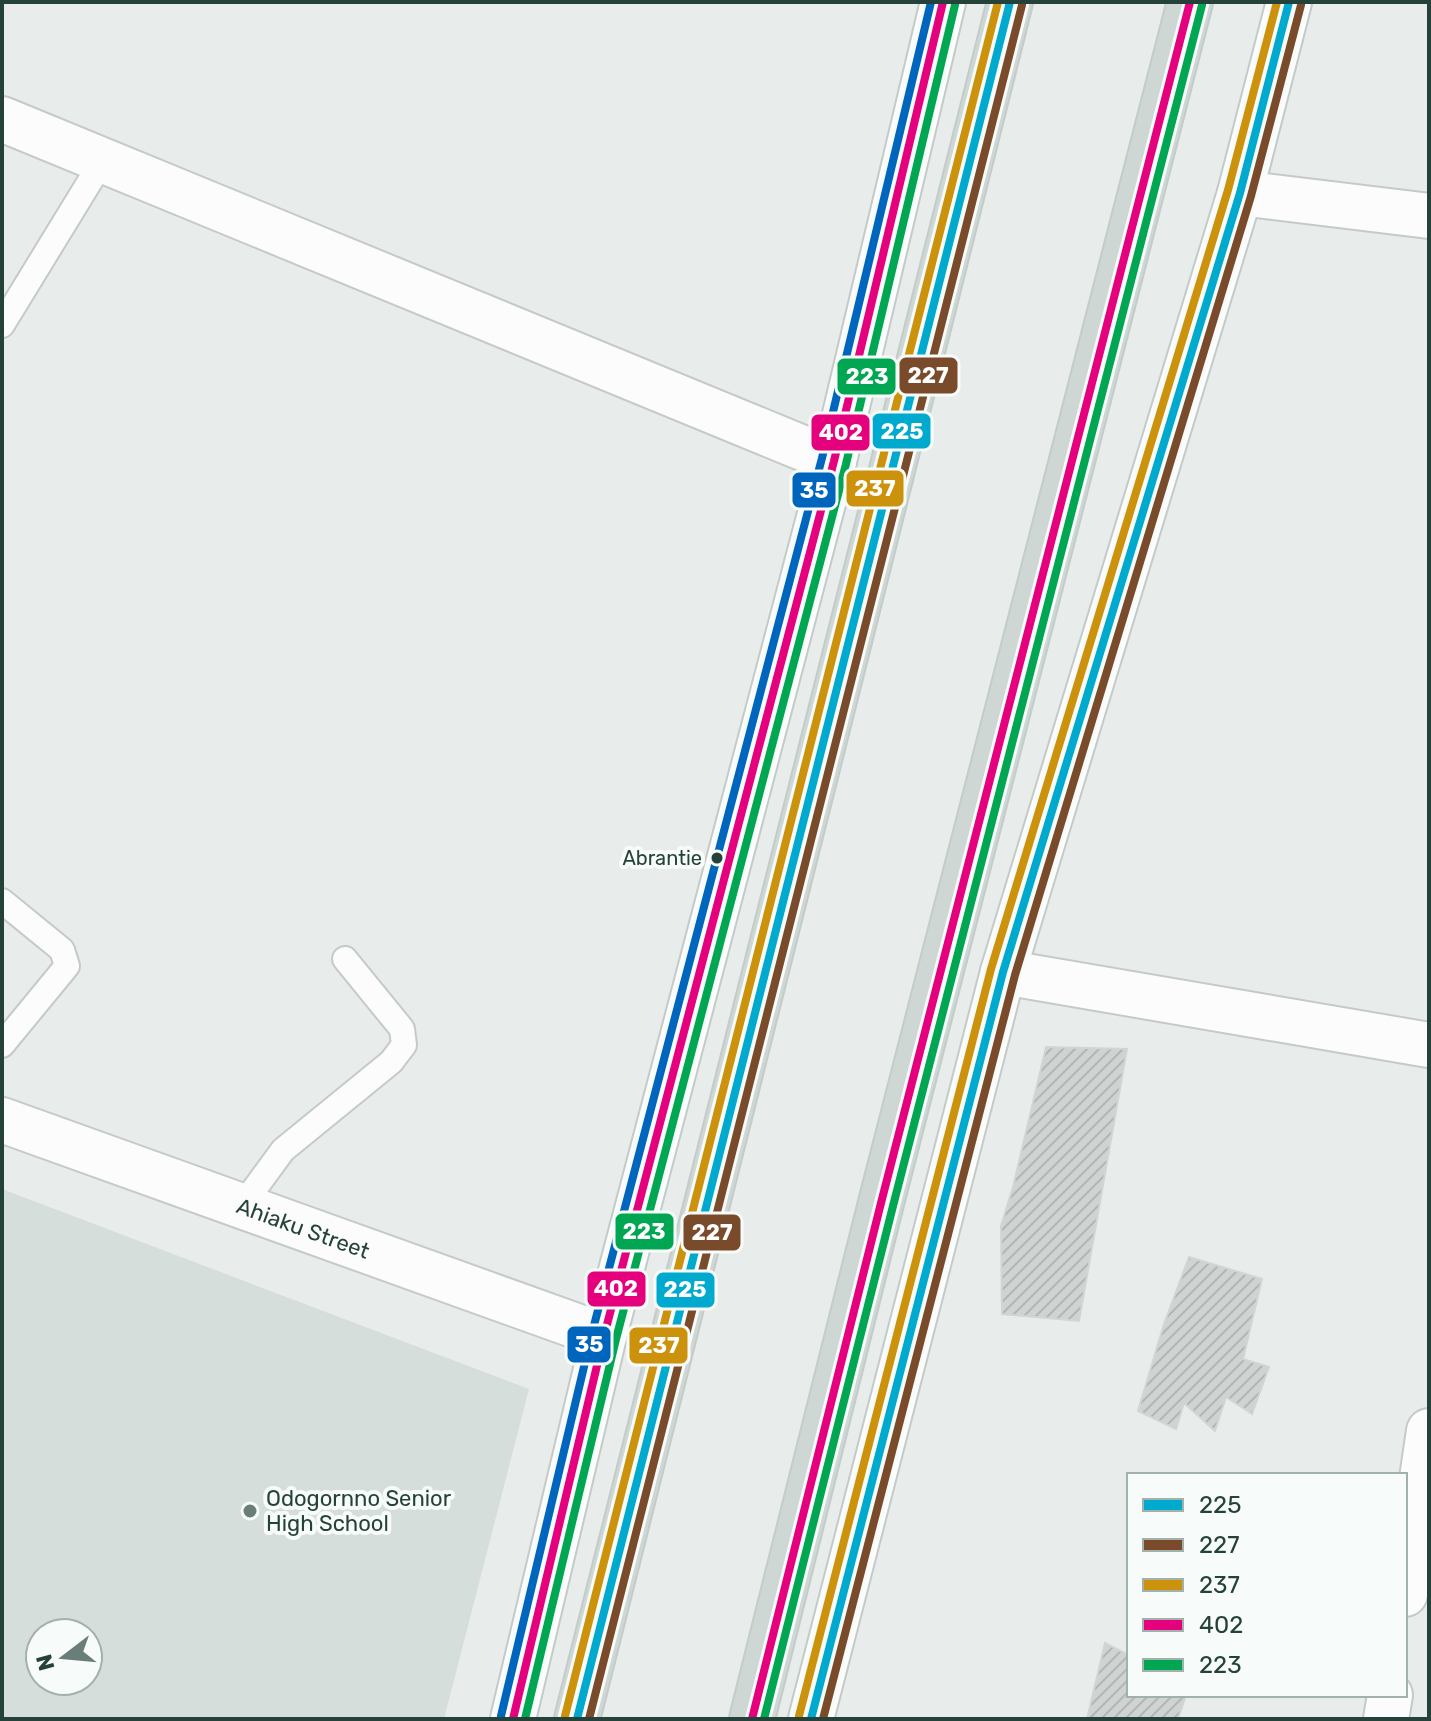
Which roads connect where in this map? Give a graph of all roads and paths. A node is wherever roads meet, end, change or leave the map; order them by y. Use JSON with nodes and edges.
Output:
{"nodes":[{"id":1,"x":943,"y":2,"type":"edge"},
{"id":2,"x":1010,"y":2,"type":"edge"},
{"id":3,"x":1190,"y":2,"type":"edge"},
{"id":4,"x":1289,"y":2,"type":"edge"},
{"id":5,"x":2,"y":119,"type":"edge"},
{"id":6,"x":103,"y":160,"type":"junction"},
{"id":7,"x":1240,"y":193,"type":"junction"},
{"id":8,"x":1429,"y":216,"type":"edge"},
{"id":9,"x":2,"y":325,"type":"edge"},
{"id":10,"x":834,"y":461,"type":"junction"},
{"id":11,"x":2,"y":901,"type":"edge"},
{"id":12,"x":345,"y":959,"type":"dead end"},
{"id":13,"x":1003,"y":972,"type":"junction"},
{"id":14,"x":2,"y":1045,"type":"edge"},
{"id":15,"x":1429,"y":1045,"type":"edge"},
{"id":16,"x":2,"y":1120,"type":"edge"},
{"id":17,"x":242,"y":1206,"type":"junction"},
{"id":18,"x":604,"y":1336,"type":"junction"},
{"id":19,"x":1429,"y":1431,"type":"edge"},
{"id":20,"x":1407,"y":1580,"type":"edge"},
{"id":21,"x":1390,"y":1697,"type":"edge"},
{"id":22,"x":513,"y":1719,"type":"edge"},
{"id":23,"x":577,"y":1719,"type":"edge"},
{"id":24,"x":752,"y":1719,"type":"edge"},
{"id":25,"x":811,"y":1719,"type":"edge"},
{"id":26,"x":1386,"y":1719,"type":"edge"}],
"edges":[{"from":1,"to":10,"type":"street"},
{"from":2,"to":23,"type":"main road"},
{"from":3,"to":24,"type":"main road"},
{"from":4,"to":7,"type":"street"},
{"from":5,"to":6,"type":"street"},
{"from":6,"to":9,"type":"lane"},
{"from":6,"to":10,"type":"street"},
{"from":7,"to":8,"type":"street"},
{"from":7,"to":13,"type":"street"},
{"from":10,"to":18,"type":"street"},
{"from":11,"to":14,"type":"lane"},
{"from":12,"to":17,"type":"lane"},
{"from":13,"to":15,"type":"street"},
{"from":13,"to":25,"type":"street"},
{"from":16,"to":17,"type":"street","name":"Ahiaku Street"},
{"from":17,"to":18,"type":"street","name":"Ahiaku Street"},
{"from":18,"to":22,"type":"street"},
{"from":19,"to":20,"type":"street"},
{"from":21,"to":26,"type":"street"}]}
